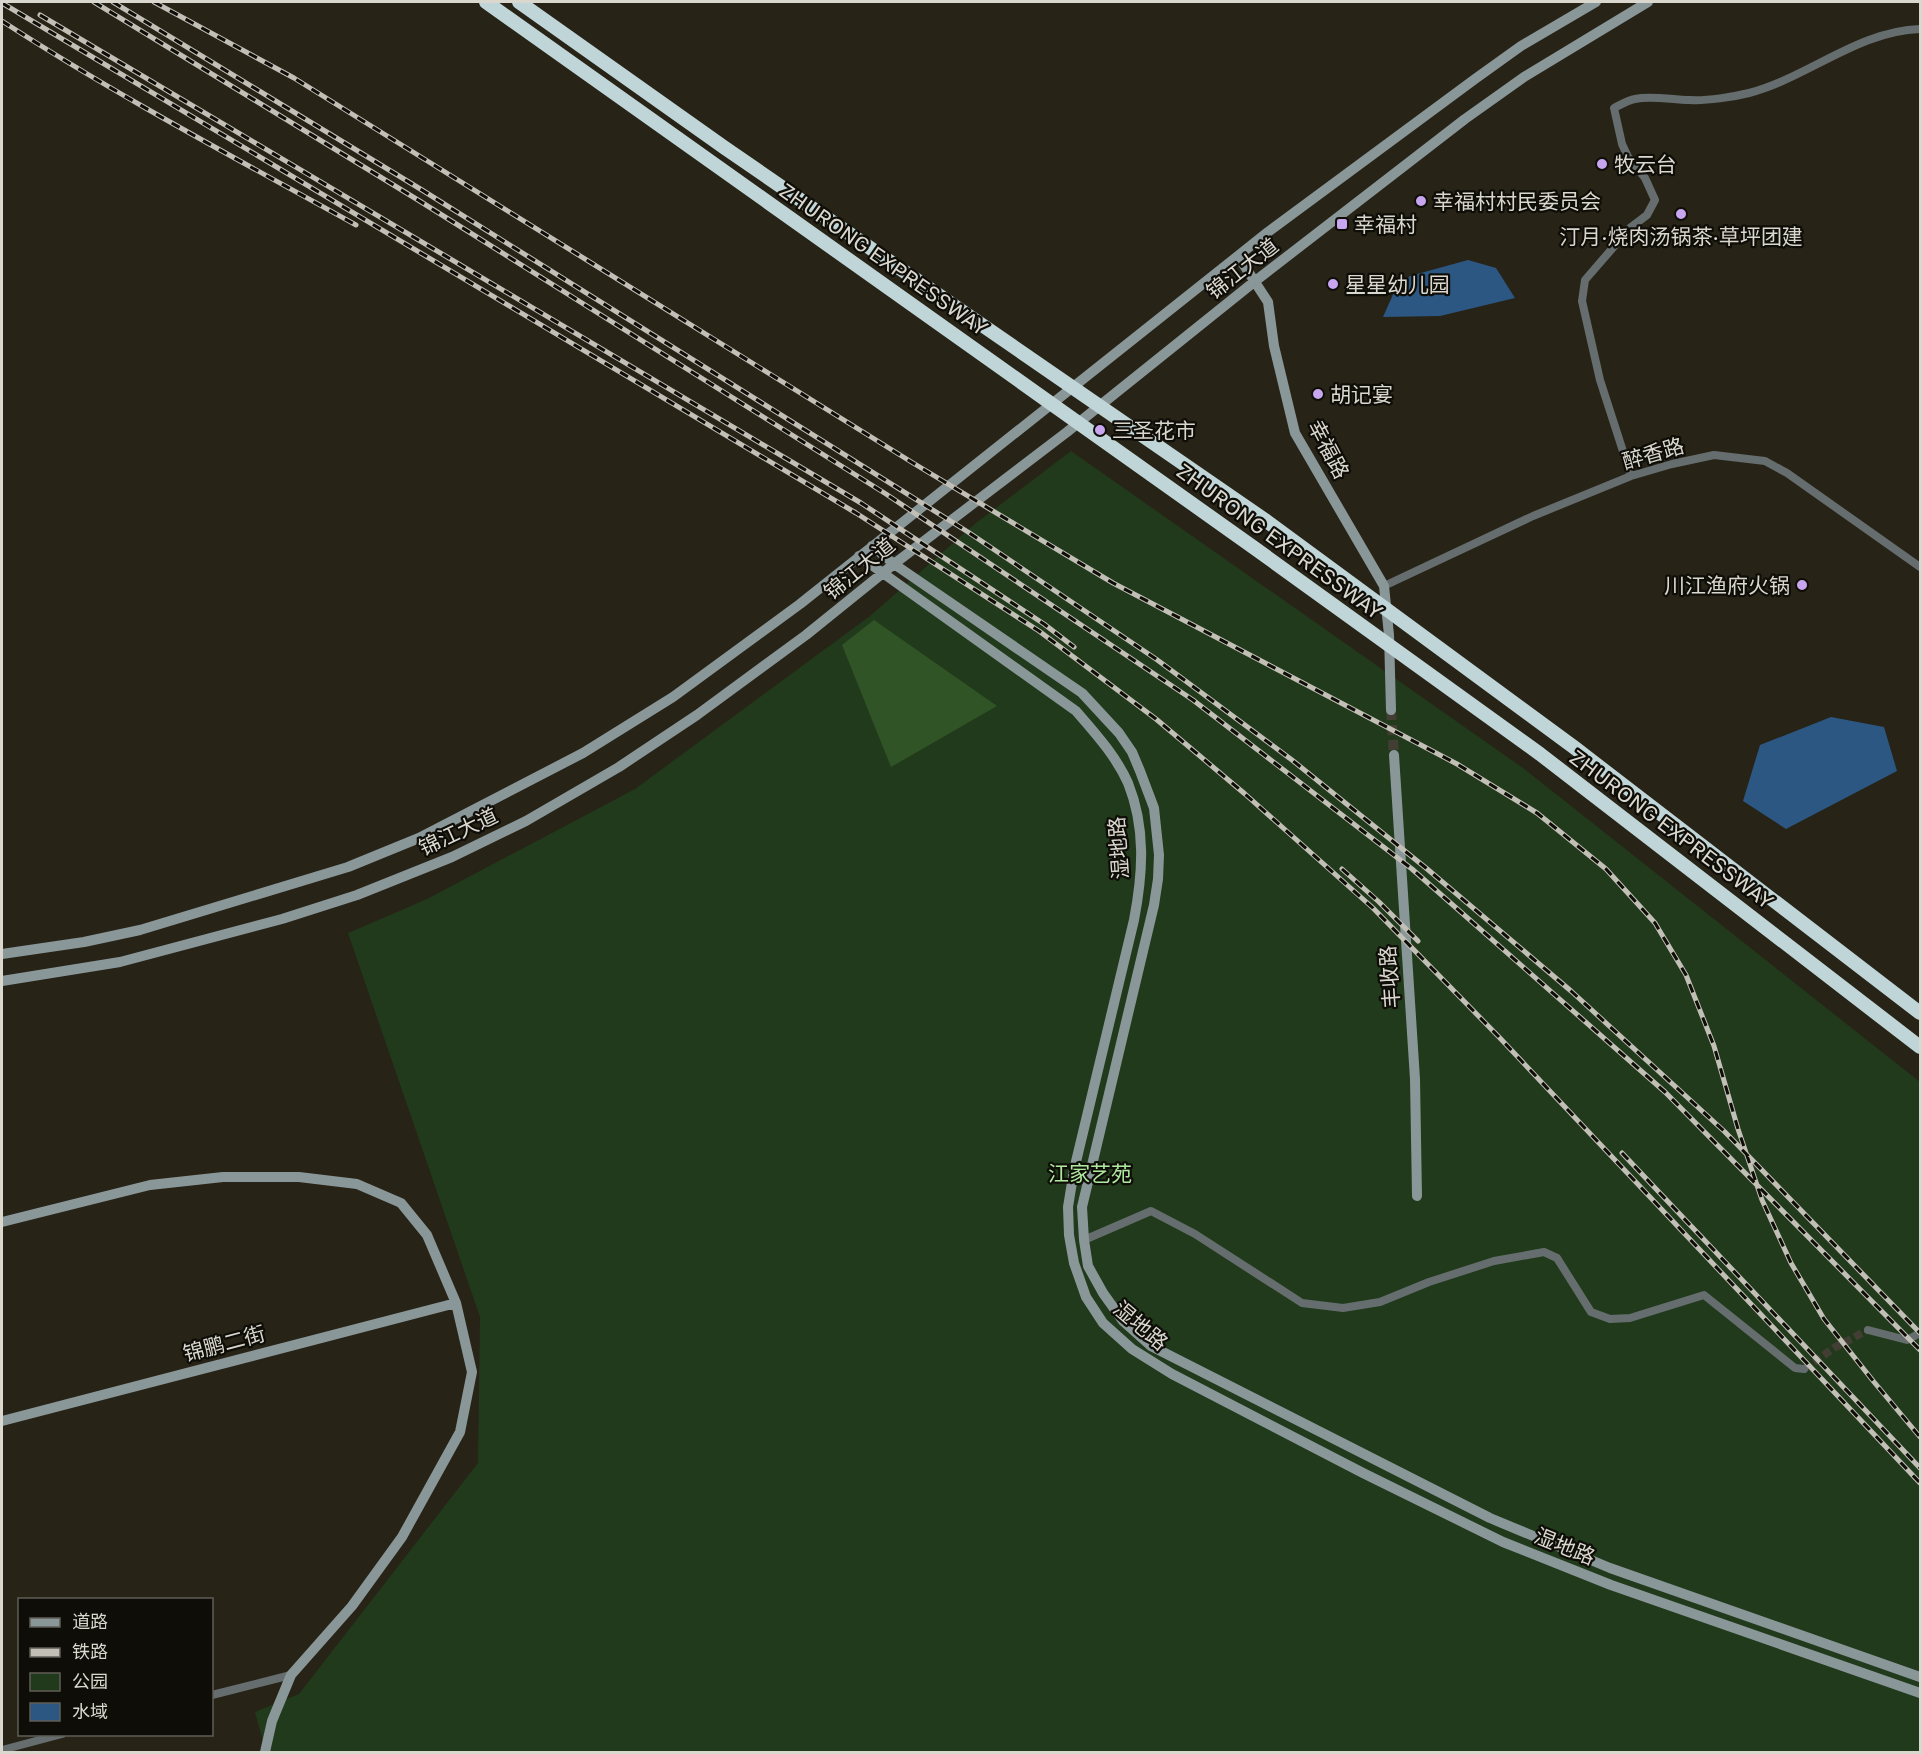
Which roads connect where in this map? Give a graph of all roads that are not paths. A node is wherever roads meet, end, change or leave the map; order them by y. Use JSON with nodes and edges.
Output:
{"nodes":[{"id":1,"x":486,"y":2,"type":"edge"},
{"id":2,"x":519,"y":2,"type":"edge"},
{"id":3,"x":1596,"y":2,"type":"edge"},
{"id":4,"x":1648,"y":2,"type":"edge"},
{"id":5,"x":1920,"y":29,"type":"edge"},
{"id":6,"x":1238,"y":256,"type":"junction"},
{"id":7,"x":1254,"y":282,"type":"junction"},
{"id":8,"x":1631,"y":476,"type":"junction"},
{"id":9,"x":872,"y":546,"type":"junction"},
{"id":10,"x":859,"y":556,"type":"junction"},
{"id":11,"x":894,"y":564,"type":"junction"},
{"id":12,"x":1920,"y":567,"type":"edge"},
{"id":13,"x":882,"y":574,"type":"junction"},
{"id":14,"x":1384,"y":586,"type":"junction"},
{"id":15,"x":1390,"y":710,"type":"tunnel mouth"},
{"id":16,"x":1394,"y":755,"type":"tunnel mouth"},
{"id":17,"x":2,"y":954,"type":"edge"},
{"id":18,"x":2,"y":981,"type":"edge"},
{"id":19,"x":1119,"y":985,"type":"junction"},
{"id":20,"x":1134,"y":988,"type":"junction"},
{"id":21,"x":1920,"y":1013,"type":"edge"},
{"id":22,"x":1920,"y":1047,"type":"edge"},
{"id":23,"x":1417,"y":1196,"type":"dead end"},
{"id":24,"x":2,"y":1222,"type":"edge"},
{"id":25,"x":1084,"y":1239,"type":"junction"},
{"id":26,"x":1070,"y":1243,"type":"junction"},
{"id":27,"x":456,"y":1303,"type":"junction"},
{"id":28,"x":1868,"y":1330,"type":"tunnel mouth"},
{"id":29,"x":1920,"y":1333,"type":"edge"},
{"id":30,"x":1804,"y":1369,"type":"dead end"},
{"id":31,"x":2,"y":1421,"type":"edge"},
{"id":32,"x":291,"y":1675,"type":"junction"},
{"id":33,"x":1920,"y":1677,"type":"edge"},
{"id":34,"x":1920,"y":1693,"type":"edge"},
{"id":35,"x":213,"y":1695,"type":"edge"},
{"id":36,"x":54,"y":1736,"type":"edge"},
{"id":37,"x":2,"y":1750,"type":"edge"},
{"id":38,"x":265,"y":1752,"type":"edge"}],
"edges":[{"from":1,"to":22,"type":"highway","name":"ZHURONG EXPRESSWAY","bridge":true},
{"from":2,"to":21,"type":"highway","name":"ZHURONG EXPRESSWAY","bridge":true},
{"from":3,"to":6,"type":"street","name":"锦江大道"},
{"from":4,"to":7,"type":"street","name":"锦江大道"},
{"from":5,"to":8,"type":"street"},
{"from":6,"to":7,"type":"street","name":"幸福路"},
{"from":6,"to":9,"type":"street","name":"锦江大道"},
{"from":7,"to":11,"type":"street","name":"锦江大道"},
{"from":7,"to":14,"type":"street","name":"幸福路"},
{"from":8,"to":12,"type":"street","name":"醉香路"},
{"from":8,"to":14,"type":"street","name":"醉香路"},
{"from":9,"to":10,"type":"street","name":"锦江大道"},
{"from":9,"to":11,"type":"street","name":"湿地路"},
{"from":10,"to":13,"type":"street","name":"湿地路"},
{"from":10,"to":17,"type":"street","name":"锦江大道"},
{"from":11,"to":13,"type":"street","name":"锦江大道"},
{"from":11,"to":20,"type":"street","name":"湿地路"},
{"from":13,"to":18,"type":"street","name":"锦江大道"},
{"from":13,"to":19,"type":"street","name":"湿地路"},
{"from":14,"to":15,"type":"street"},
{"from":16,"to":23,"type":"street","name":"丰收路"},
{"from":19,"to":20,"type":"street"},
{"from":19,"to":26,"type":"street","name":"湿地路"},
{"from":20,"to":25,"type":"street","name":"湿地路"},
{"from":24,"to":27,"type":"street"},
{"from":25,"to":26,"type":"street"},
{"from":25,"to":30,"type":"street"},
{"from":25,"to":33,"type":"street","name":"湿地路"},
{"from":26,"to":34,"type":"street","name":"湿地路"},
{"from":27,"to":31,"type":"street","name":"锦鹏二街"},
{"from":27,"to":32,"type":"street"},
{"from":28,"to":29,"type":"street"},
{"from":32,"to":35,"type":"street"},
{"from":32,"to":38,"type":"street"},
{"from":36,"to":37,"type":"street"}]}
